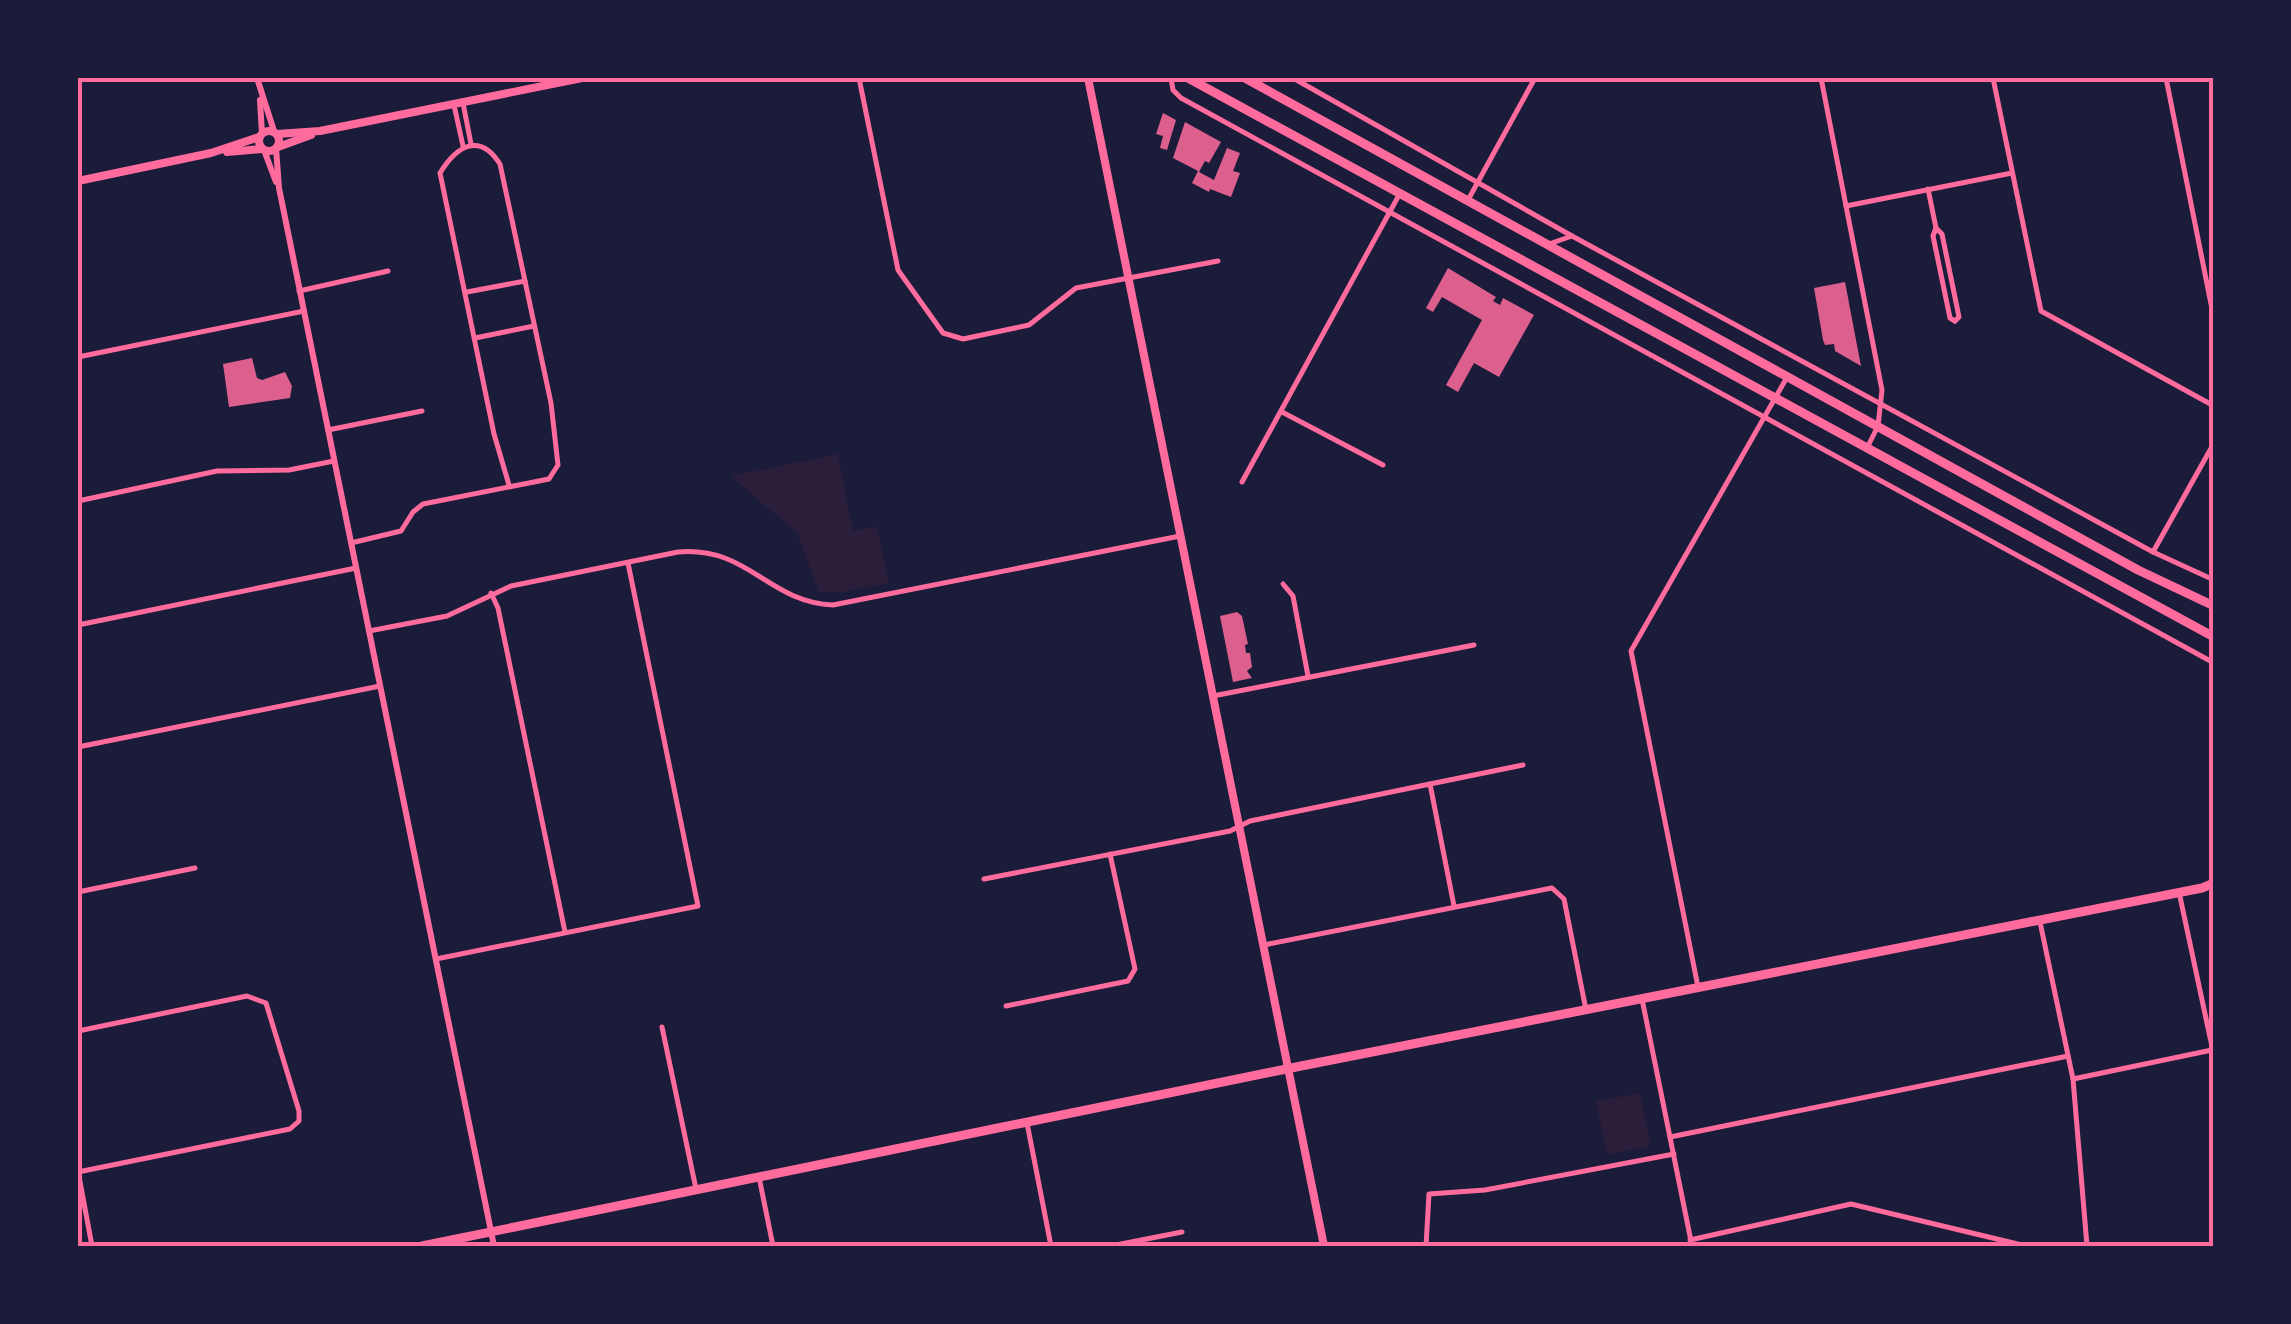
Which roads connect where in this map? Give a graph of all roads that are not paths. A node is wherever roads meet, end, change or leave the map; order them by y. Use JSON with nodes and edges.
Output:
{"nodes":[{"id":1,"x":257,"y":78,"type":"edge"},
{"id":2,"x":582,"y":78,"type":"edge"},
{"id":3,"x":859,"y":78,"type":"edge"},
{"id":4,"x":1171,"y":78,"type":"edge"},
{"id":5,"x":1188,"y":78,"type":"edge"},
{"id":6,"x":1245,"y":78,"type":"edge"},
{"id":7,"x":1293,"y":78,"type":"edge"},
{"id":8,"x":1535,"y":78,"type":"edge"},
{"id":9,"x":1821,"y":78,"type":"edge"},
{"id":10,"x":1993,"y":78,"type":"edge"},
{"id":11,"x":2166,"y":78,"type":"edge"},
{"id":12,"x":1090,"y":79,"type":"edge"},
{"id":13,"x":544,"y":81,"type":"edge"},
{"id":14,"x":1265,"y":82,"type":"edge"},
{"id":15,"x":260,"y":92,"type":"junction"},
{"id":16,"x":458,"y":102,"type":"junction"},
{"id":17,"x":320,"y":131,"type":"junction"},
{"id":18,"x":275,"y":133,"type":"junction"},
{"id":19,"x":260,"y":135,"type":"junction"},
{"id":20,"x":471,"y":144,"type":"junction"},
{"id":21,"x":463,"y":146,"type":"junction"},
{"id":22,"x":277,"y":148,"type":"junction"},
{"id":23,"x":263,"y":149,"type":"junction"},
{"id":24,"x":211,"y":153,"type":"junction"},
{"id":25,"x":2012,"y":173,"type":"junction"},
{"id":26,"x":78,"y":181,"type":"edge"},
{"id":27,"x":1478,"y":182,"type":"junction"},
{"id":28,"x":279,"y":188,"type":"junction"},
{"id":29,"x":1928,"y":190,"type":"junction"},
{"id":30,"x":1400,"y":194,"type":"junction"},
{"id":31,"x":1468,"y":200,"type":"junction"},
{"id":32,"x":1846,"y":206,"type":"junction"},
{"id":33,"x":1388,"y":213,"type":"junction"},
{"id":34,"x":1936,"y":228,"type":"junction"},
{"id":35,"x":1572,"y":236,"type":"junction"},
{"id":36,"x":1549,"y":244,"type":"junction"},
{"id":37,"x":1218,"y":261,"type":"dead end"},
{"id":38,"x":388,"y":272,"type":"dead end"},
{"id":39,"x":1128,"y":278,"type":"junction"},
{"id":40,"x":525,"y":281,"type":"junction"},
{"id":41,"x":300,"y":290,"type":"junction"},
{"id":42,"x":467,"y":292,"type":"junction"},
{"id":43,"x":304,"y":311,"type":"junction"},
{"id":44,"x":2214,"y":319,"type":"edge"},
{"id":45,"x":534,"y":326,"type":"junction"},
{"id":46,"x":475,"y":338,"type":"junction"},
{"id":47,"x":78,"y":357,"type":"edge"},
{"id":48,"x":1789,"y":375,"type":"junction"},
{"id":49,"x":1774,"y":399,"type":"junction"},
{"id":50,"x":1882,"y":402,"type":"junction"},
{"id":51,"x":2214,"y":406,"type":"edge"},
{"id":52,"x":422,"y":412,"type":"dead end"},
{"id":53,"x":1282,"y":412,"type":"junction"},
{"id":54,"x":1764,"y":416,"type":"junction"},
{"id":55,"x":1878,"y":426,"type":"junction"},
{"id":56,"x":328,"y":430,"type":"junction"},
{"id":57,"x":2214,"y":442,"type":"edge"},
{"id":58,"x":1866,"y":450,"type":"junction"},
{"id":59,"x":334,"y":461,"type":"junction"},
{"id":60,"x":1383,"y":466,"type":"dead end"},
{"id":61,"x":1242,"y":482,"type":"dead end"},
{"id":62,"x":509,"y":484,"type":"junction"},
{"id":63,"x":78,"y":501,"type":"edge"},
{"id":64,"x":1180,"y":536,"type":"junction"},
{"id":65,"x":351,"y":543,"type":"junction"},
{"id":66,"x":2153,"y":552,"type":"junction"},
{"id":67,"x":628,"y":563,"type":"junction"},
{"id":68,"x":356,"y":568,"type":"junction"},
{"id":69,"x":2214,"y":580,"type":"edge"},
{"id":70,"x":1283,"y":584,"type":"dead end"},
{"id":71,"x":491,"y":593,"type":"junction"},
{"id":72,"x":2214,"y":606,"type":"edge"},
{"id":73,"x":78,"y":625,"type":"edge"},
{"id":74,"x":369,"y":631,"type":"junction"},
{"id":75,"x":2214,"y":637,"type":"edge"},
{"id":76,"x":1474,"y":645,"type":"dead end"},
{"id":77,"x":2214,"y":663,"type":"edge"},
{"id":78,"x":1308,"y":677,"type":"junction"},
{"id":79,"x":380,"y":686,"type":"junction"},
{"id":80,"x":1214,"y":696,"type":"junction"},
{"id":81,"x":78,"y":747,"type":"edge"},
{"id":82,"x":1523,"y":765,"type":"dead end"},
{"id":83,"x":1430,"y":784,"type":"junction"},
{"id":84,"x":1238,"y":826,"type":"junction"},
{"id":85,"x":1110,"y":854,"type":"junction"},
{"id":86,"x":195,"y":868,"type":"dead end"},
{"id":87,"x":984,"y":879,"type":"dead end"},
{"id":88,"x":2214,"y":883,"type":"edge"},
{"id":89,"x":2202,"y":888,"type":"junction"},
{"id":90,"x":78,"y":892,"type":"edge"},
{"id":91,"x":2179,"y":892,"type":"junction"},
{"id":92,"x":2214,"y":892,"type":"edge"},
{"id":93,"x":1454,"y":906,"type":"junction"},
{"id":94,"x":2040,"y":919,"type":"junction"},
{"id":95,"x":565,"y":932,"type":"junction"},
{"id":96,"x":1264,"y":945,"type":"junction"},
{"id":97,"x":436,"y":959,"type":"junction"},
{"id":98,"x":1698,"y":987,"type":"junction"},
{"id":99,"x":1642,"y":999,"type":"junction"},
{"id":100,"x":1006,"y":1006,"type":"dead end"},
{"id":101,"x":1586,"y":1010,"type":"junction"},
{"id":102,"x":662,"y":1028,"type":"dead end"},
{"id":103,"x":78,"y":1031,"type":"edge"},
{"id":104,"x":2213,"y":1052,"type":"edge"},
{"id":105,"x":2068,"y":1056,"type":"junction"},
{"id":106,"x":1288,"y":1068,"type":"junction"},
{"id":107,"x":2073,"y":1079,"type":"junction"},
{"id":108,"x":1026,"y":1124,"type":"junction"},
{"id":109,"x":1670,"y":1137,"type":"junction"},
{"id":110,"x":1674,"y":1154,"type":"junction"},
{"id":111,"x":78,"y":1172,"type":"edge"},
{"id":112,"x":759,"y":1177,"type":"junction"},
{"id":113,"x":696,"y":1190,"type":"junction"},
{"id":114,"x":491,"y":1232,"type":"junction"},
{"id":115,"x":1182,"y":1232,"type":"dead end"},
{"id":116,"x":1691,"y":1243,"type":"edge"},
{"id":117,"x":92,"y":1246,"type":"edge"},
{"id":118,"x":422,"y":1246,"type":"edge"},
{"id":119,"x":494,"y":1246,"type":"edge"},
{"id":120,"x":773,"y":1246,"type":"edge"},
{"id":121,"x":1051,"y":1246,"type":"edge"},
{"id":122,"x":1111,"y":1246,"type":"edge"},
{"id":123,"x":1324,"y":1246,"type":"edge"},
{"id":124,"x":1426,"y":1246,"type":"edge"},
{"id":125,"x":2026,"y":1246,"type":"edge"},
{"id":126,"x":2087,"y":1246,"type":"edge"}],
"edges":[{"from":1,"to":15,"type":"street"},
{"from":2,"to":13,"type":"main road"},
{"from":3,"to":39,"type":"street"},
{"from":4,"to":33,"type":"street"},
{"from":5,"to":30,"type":"main road"},
{"from":6,"to":14,"type":"main road"},
{"from":7,"to":27,"type":"street"},
{"from":8,"to":27,"type":"street"},
{"from":9,"to":32,"type":"street"},
{"from":10,"to":25,"type":"street"},
{"from":11,"to":44,"type":"street"},
{"from":12,"to":39,"type":"main road"},
{"from":13,"to":16,"type":"main road"},
{"from":14,"to":31,"type":"main road"},
{"from":15,"to":18,"type":"street"},
{"from":15,"to":19,"type":"street"},
{"from":16,"to":17,"type":"main road"},
{"from":16,"to":20,"type":"street"},
{"from":16,"to":21,"type":"street"},
{"from":17,"to":18,"type":"main road"},
{"from":17,"to":22,"type":"main road"},
{"from":18,"to":19,"type":"main road"},
{"from":18,"to":22,"type":"main road"},
{"from":19,"to":23,"type":"main road"},
{"from":19,"to":24,"type":"main road"},
{"from":20,"to":21,"type":"street"},
{"from":20,"to":40,"type":"street"},
{"from":21,"to":42,"type":"street"},
{"from":22,"to":23,"type":"main road"},
{"from":22,"to":28,"type":"street"},
{"from":23,"to":24,"type":"main road"},
{"from":23,"to":28,"type":"street"},
{"from":24,"to":26,"type":"main road"},
{"from":25,"to":29,"type":"street"},
{"from":25,"to":51,"type":"street"},
{"from":27,"to":31,"type":"street"},
{"from":27,"to":35,"type":"street"},
{"from":28,"to":41,"type":"street"},
{"from":29,"to":32,"type":"street"},
{"from":29,"to":34,"type":"street"},
{"from":30,"to":33,"type":"street"},
{"from":30,"to":49,"type":"main road"},
{"from":31,"to":36,"type":"main road"},
{"from":32,"to":50,"type":"street"},
{"from":33,"to":53,"type":"street"},
{"from":33,"to":54,"type":"street"},
{"from":34,"to":34,"type":"street"},
{"from":35,"to":36,"type":"street"},
{"from":35,"to":50,"type":"street"},
{"from":36,"to":48,"type":"main road"},
{"from":37,"to":39,"type":"street"},
{"from":38,"to":41,"type":"street"},
{"from":39,"to":64,"type":"main road"},
{"from":40,"to":42,"type":"street"},
{"from":40,"to":45,"type":"street"},
{"from":41,"to":43,"type":"street"},
{"from":42,"to":46,"type":"street"},
{"from":43,"to":47,"type":"street"},
{"from":43,"to":56,"type":"street"},
{"from":45,"to":46,"type":"street"},
{"from":45,"to":62,"type":"street"},
{"from":46,"to":62,"type":"street"},
{"from":48,"to":49,"type":"street"},
{"from":48,"to":55,"type":"main road"},
{"from":49,"to":54,"type":"street"},
{"from":49,"to":58,"type":"main road"},
{"from":50,"to":55,"type":"street"},
{"from":50,"to":66,"type":"street"},
{"from":52,"to":56,"type":"street"},
{"from":53,"to":60,"type":"street"},
{"from":53,"to":61,"type":"street"},
{"from":54,"to":77,"type":"street"},
{"from":54,"to":98,"type":"street"},
{"from":55,"to":58,"type":"street"},
{"from":55,"to":72,"type":"main road"},
{"from":56,"to":59,"type":"street"},
{"from":57,"to":66,"type":"street"},
{"from":58,"to":75,"type":"main road"},
{"from":59,"to":63,"type":"street"},
{"from":59,"to":65,"type":"street"},
{"from":62,"to":65,"type":"street"},
{"from":64,"to":67,"type":"street"},
{"from":64,"to":80,"type":"main road"},
{"from":65,"to":68,"type":"street"},
{"from":66,"to":69,"type":"street"},
{"from":67,"to":71,"type":"street"},
{"from":67,"to":95,"type":"street"},
{"from":68,"to":73,"type":"street"},
{"from":68,"to":74,"type":"street"},
{"from":70,"to":78,"type":"street"},
{"from":71,"to":74,"type":"street"},
{"from":71,"to":95,"type":"street"},
{"from":74,"to":79,"type":"street"},
{"from":76,"to":78,"type":"street"},
{"from":78,"to":80,"type":"street"},
{"from":79,"to":81,"type":"street"},
{"from":79,"to":97,"type":"street"},
{"from":80,"to":84,"type":"main road"},
{"from":82,"to":83,"type":"street"},
{"from":83,"to":84,"type":"street"},
{"from":83,"to":93,"type":"street"},
{"from":84,"to":85,"type":"street"},
{"from":84,"to":96,"type":"main road"},
{"from":85,"to":87,"type":"street"},
{"from":85,"to":100,"type":"street"},
{"from":86,"to":90,"type":"street"},
{"from":88,"to":89,"type":"main road"},
{"from":89,"to":91,"type":"main road"},
{"from":89,"to":92,"type":"main road"},
{"from":91,"to":94,"type":"main road"},
{"from":91,"to":104,"type":"street"},
{"from":93,"to":96,"type":"street"},
{"from":93,"to":101,"type":"street"},
{"from":94,"to":98,"type":"main road"},
{"from":94,"to":105,"type":"street"},
{"from":95,"to":97,"type":"street"},
{"from":96,"to":106,"type":"main road"},
{"from":97,"to":114,"type":"street"},
{"from":98,"to":99,"type":"main road"},
{"from":99,"to":101,"type":"main road"},
{"from":99,"to":109,"type":"street"},
{"from":101,"to":106,"type":"main road"},
{"from":102,"to":113,"type":"street"},
{"from":103,"to":111,"type":"street"},
{"from":104,"to":107,"type":"street"},
{"from":105,"to":107,"type":"street"},
{"from":105,"to":109,"type":"street"},
{"from":106,"to":108,"type":"main road"},
{"from":106,"to":123,"type":"main road"},
{"from":107,"to":126,"type":"street"},
{"from":108,"to":112,"type":"main road"},
{"from":108,"to":121,"type":"street"},
{"from":109,"to":110,"type":"street"},
{"from":110,"to":116,"type":"street"},
{"from":110,"to":124,"type":"street"},
{"from":111,"to":117,"type":"street"},
{"from":112,"to":113,"type":"main road"},
{"from":112,"to":120,"type":"street"},
{"from":113,"to":114,"type":"main road"},
{"from":114,"to":118,"type":"main road"},
{"from":114,"to":119,"type":"street"},
{"from":115,"to":122,"type":"street"},
{"from":116,"to":125,"type":"street"}]}
